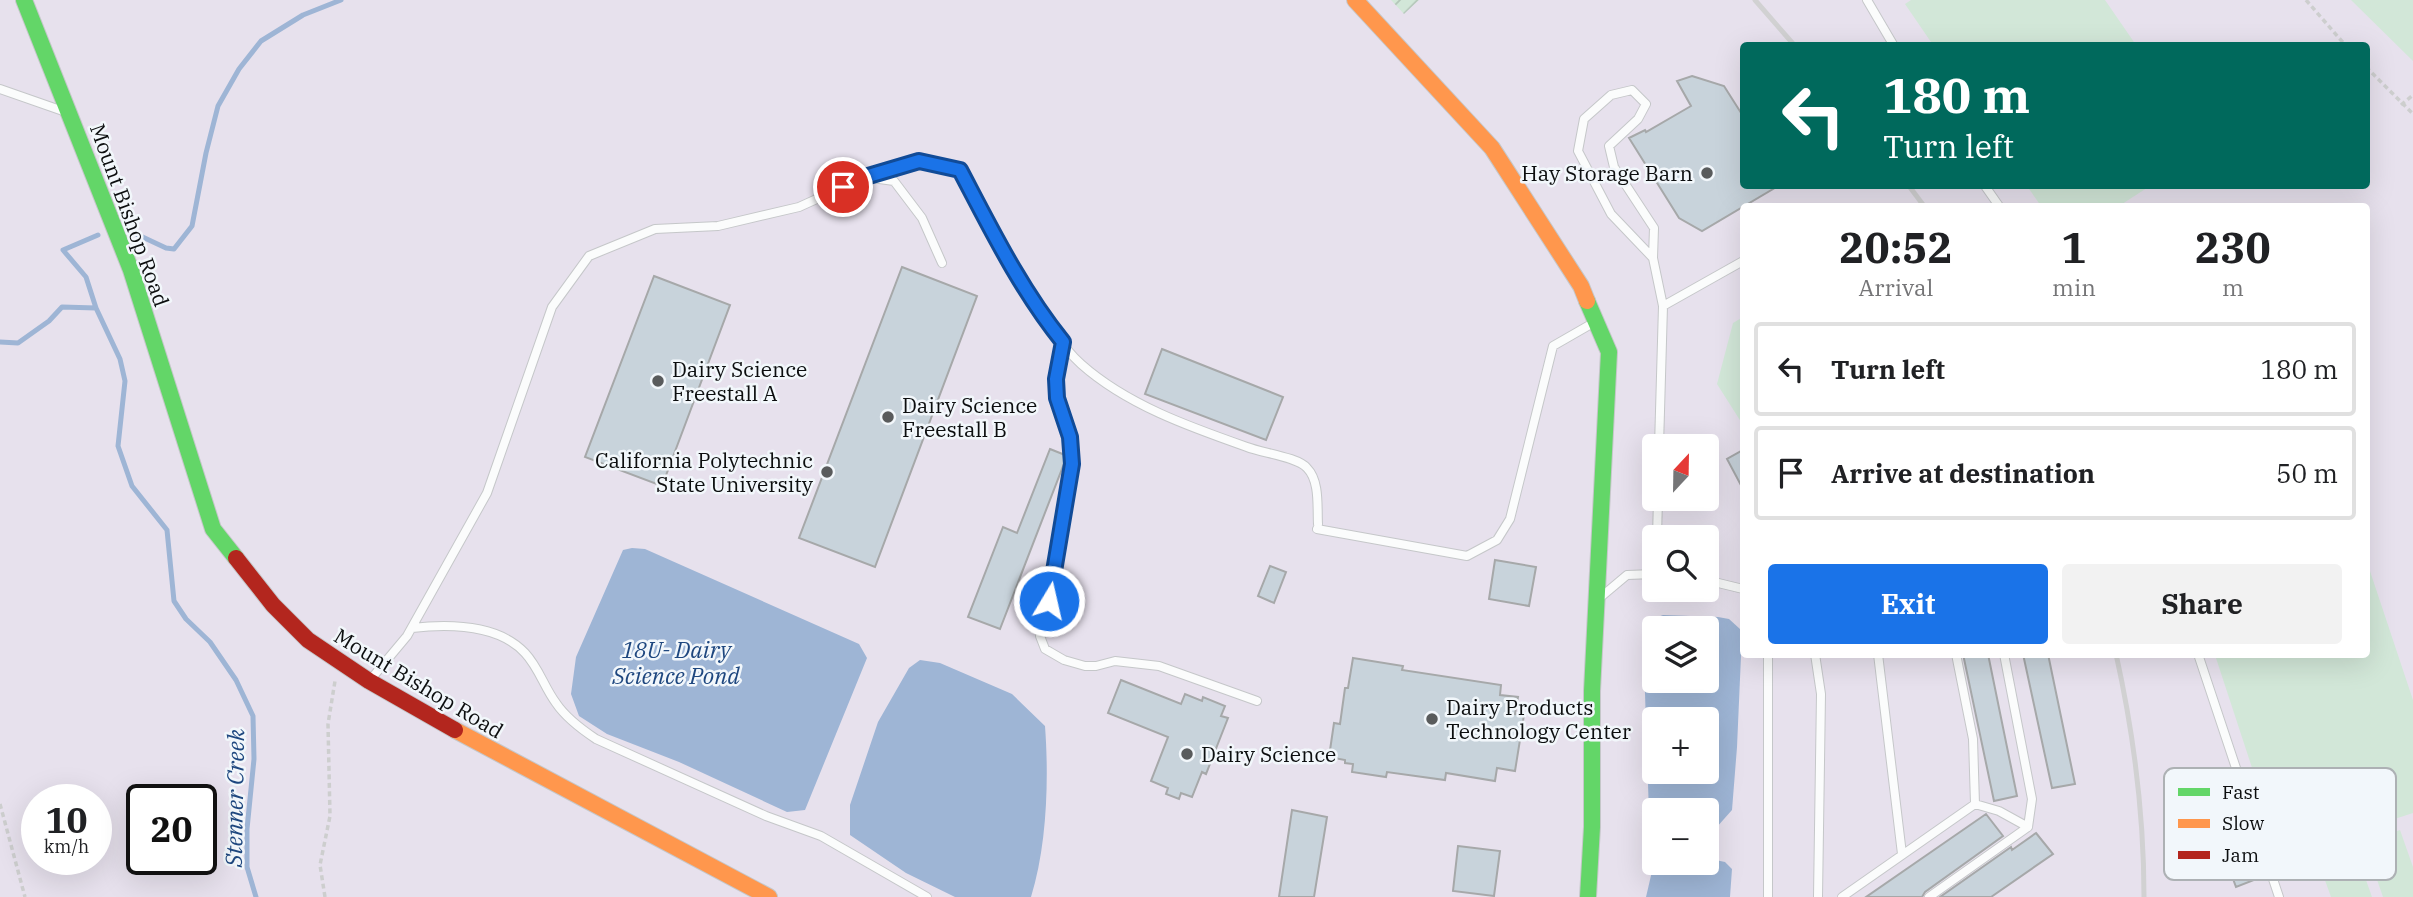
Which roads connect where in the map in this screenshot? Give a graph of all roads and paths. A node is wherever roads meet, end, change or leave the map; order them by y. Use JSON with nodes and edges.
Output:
{"nodes":[{"id":1,"x":24,"y":0,"type":"edge"},
{"id":2,"x":1355,"y":0,"type":"edge"},
{"id":3,"x":1867,"y":0,"type":"edge"},
{"id":4,"x":2306,"y":0,"type":"edge"},
{"id":5,"x":1892,"y":42,"type":"edge"},
{"id":6,"x":2343,"y":42,"type":"edge"},
{"id":7,"x":2370,"y":71,"type":"edge"},
{"id":8,"x":0,"y":89,"type":"edge"},
{"id":9,"x":2413,"y":95,"type":"edge"},
{"id":10,"x":2402,"y":104,"type":"junction"},
{"id":11,"x":69,"y":113,"type":"junction"},
{"id":12,"x":2413,"y":114,"type":"edge"},
{"id":13,"x":865,"y":177,"type":"junction"},
{"id":14,"x":1653,"y":258,"type":"junction"},
{"id":15,"x":942,"y":263,"type":"dead end"},
{"id":16,"x":1740,"y":263,"type":"edge"},
{"id":17,"x":1663,"y":306,"type":"junction"},
{"id":18,"x":1596,"y":322,"type":"junction"},
{"id":19,"x":1063,"y":342,"type":"junction"},
{"id":20,"x":1660,"y":434,"type":"edge"},
{"id":21,"x":1642,"y":575,"type":"edge"},
{"id":22,"x":1719,"y":582,"type":"edge"},
{"id":23,"x":1740,"y":588,"type":"edge"},
{"id":24,"x":1597,"y":600,"type":"junction"},
{"id":25,"x":412,"y":628,"type":"junction"},
{"id":26,"x":1769,"y":658,"type":"edge"},
{"id":27,"x":1816,"y":658,"type":"edge"},
{"id":28,"x":1878,"y":658,"type":"edge"},
{"id":29,"x":1957,"y":658,"type":"edge"},
{"id":30,"x":2005,"y":658,"type":"edge"},
{"id":31,"x":2198,"y":658,"type":"edge"},
{"id":32,"x":338,"y":661,"type":"junction"},
{"id":33,"x":369,"y":681,"type":"junction"},
{"id":34,"x":1258,"y":701,"type":"dead end"},
{"id":35,"x":2235,"y":768,"type":"edge"},
{"id":36,"x":0,"y":804,"type":"edge"},
{"id":37,"x":1975,"y":804,"type":"junction"},
{"id":38,"x":2028,"y":827,"type":"junction"},
{"id":39,"x":1902,"y":854,"type":"junction"},
{"id":40,"x":2273,"y":880,"type":"edge"},
{"id":41,"x":25,"y":897,"type":"edge"},
{"id":42,"x":325,"y":897,"type":"edge"},
{"id":43,"x":769,"y":897,"type":"edge"},
{"id":44,"x":927,"y":897,"type":"edge"},
{"id":45,"x":1588,"y":897,"type":"edge"},
{"id":46,"x":1768,"y":897,"type":"edge"},
{"id":47,"x":1818,"y":897,"type":"edge"},
{"id":48,"x":1842,"y":897,"type":"edge"},
{"id":49,"x":1929,"y":897,"type":"edge"},
{"id":50,"x":2279,"y":897,"type":"edge"}],
"edges":[{"from":1,"to":11,"type":"street","name":"Mount Bishop Road"},
{"from":2,"to":18,"type":"street"},
{"from":3,"to":5,"type":"lane"},
{"from":4,"to":6,"type":"path"},
{"from":7,"to":10,"type":"path"},
{"from":8,"to":11,"type":"lane","name":"Mount Bishop Road"},
{"from":9,"to":10,"type":"path"},
{"from":10,"to":12,"type":"path"},
{"from":11,"to":32,"type":"street","name":"Mount Bishop Road"},
{"from":13,"to":15,"type":"lane"},
{"from":13,"to":19,"type":"lane"},
{"from":13,"to":25,"type":"lane"},
{"from":14,"to":14,"type":"lane"},
{"from":14,"to":17,"type":"lane"},
{"from":16,"to":17,"type":"lane"},
{"from":17,"to":20,"type":"lane"},
{"from":18,"to":19,"type":"lane"},
{"from":18,"to":24,"type":"street"},
{"from":19,"to":34,"type":"lane"},
{"from":21,"to":24,"type":"lane"},
{"from":22,"to":23,"type":"lane"},
{"from":24,"to":45,"type":"street"},
{"from":25,"to":33,"type":"lane"},
{"from":25,"to":44,"type":"lane"},
{"from":26,"to":46,"type":"lane"},
{"from":27,"to":47,"type":"lane"},
{"from":28,"to":39,"type":"lane"},
{"from":29,"to":37,"type":"lane"},
{"from":30,"to":38,"type":"lane"},
{"from":31,"to":35,"type":"lane"},
{"from":32,"to":33,"type":"street","name":"Mount Bishop Road"},
{"from":32,"to":42,"type":"path"},
{"from":33,"to":43,"type":"street","name":"Mount Bishop Road"},
{"from":36,"to":41,"type":"path"},
{"from":37,"to":38,"type":"lane"},
{"from":37,"to":39,"type":"lane"},
{"from":38,"to":49,"type":"lane"},
{"from":39,"to":48,"type":"lane"},
{"from":40,"to":50,"type":"lane"}]}
